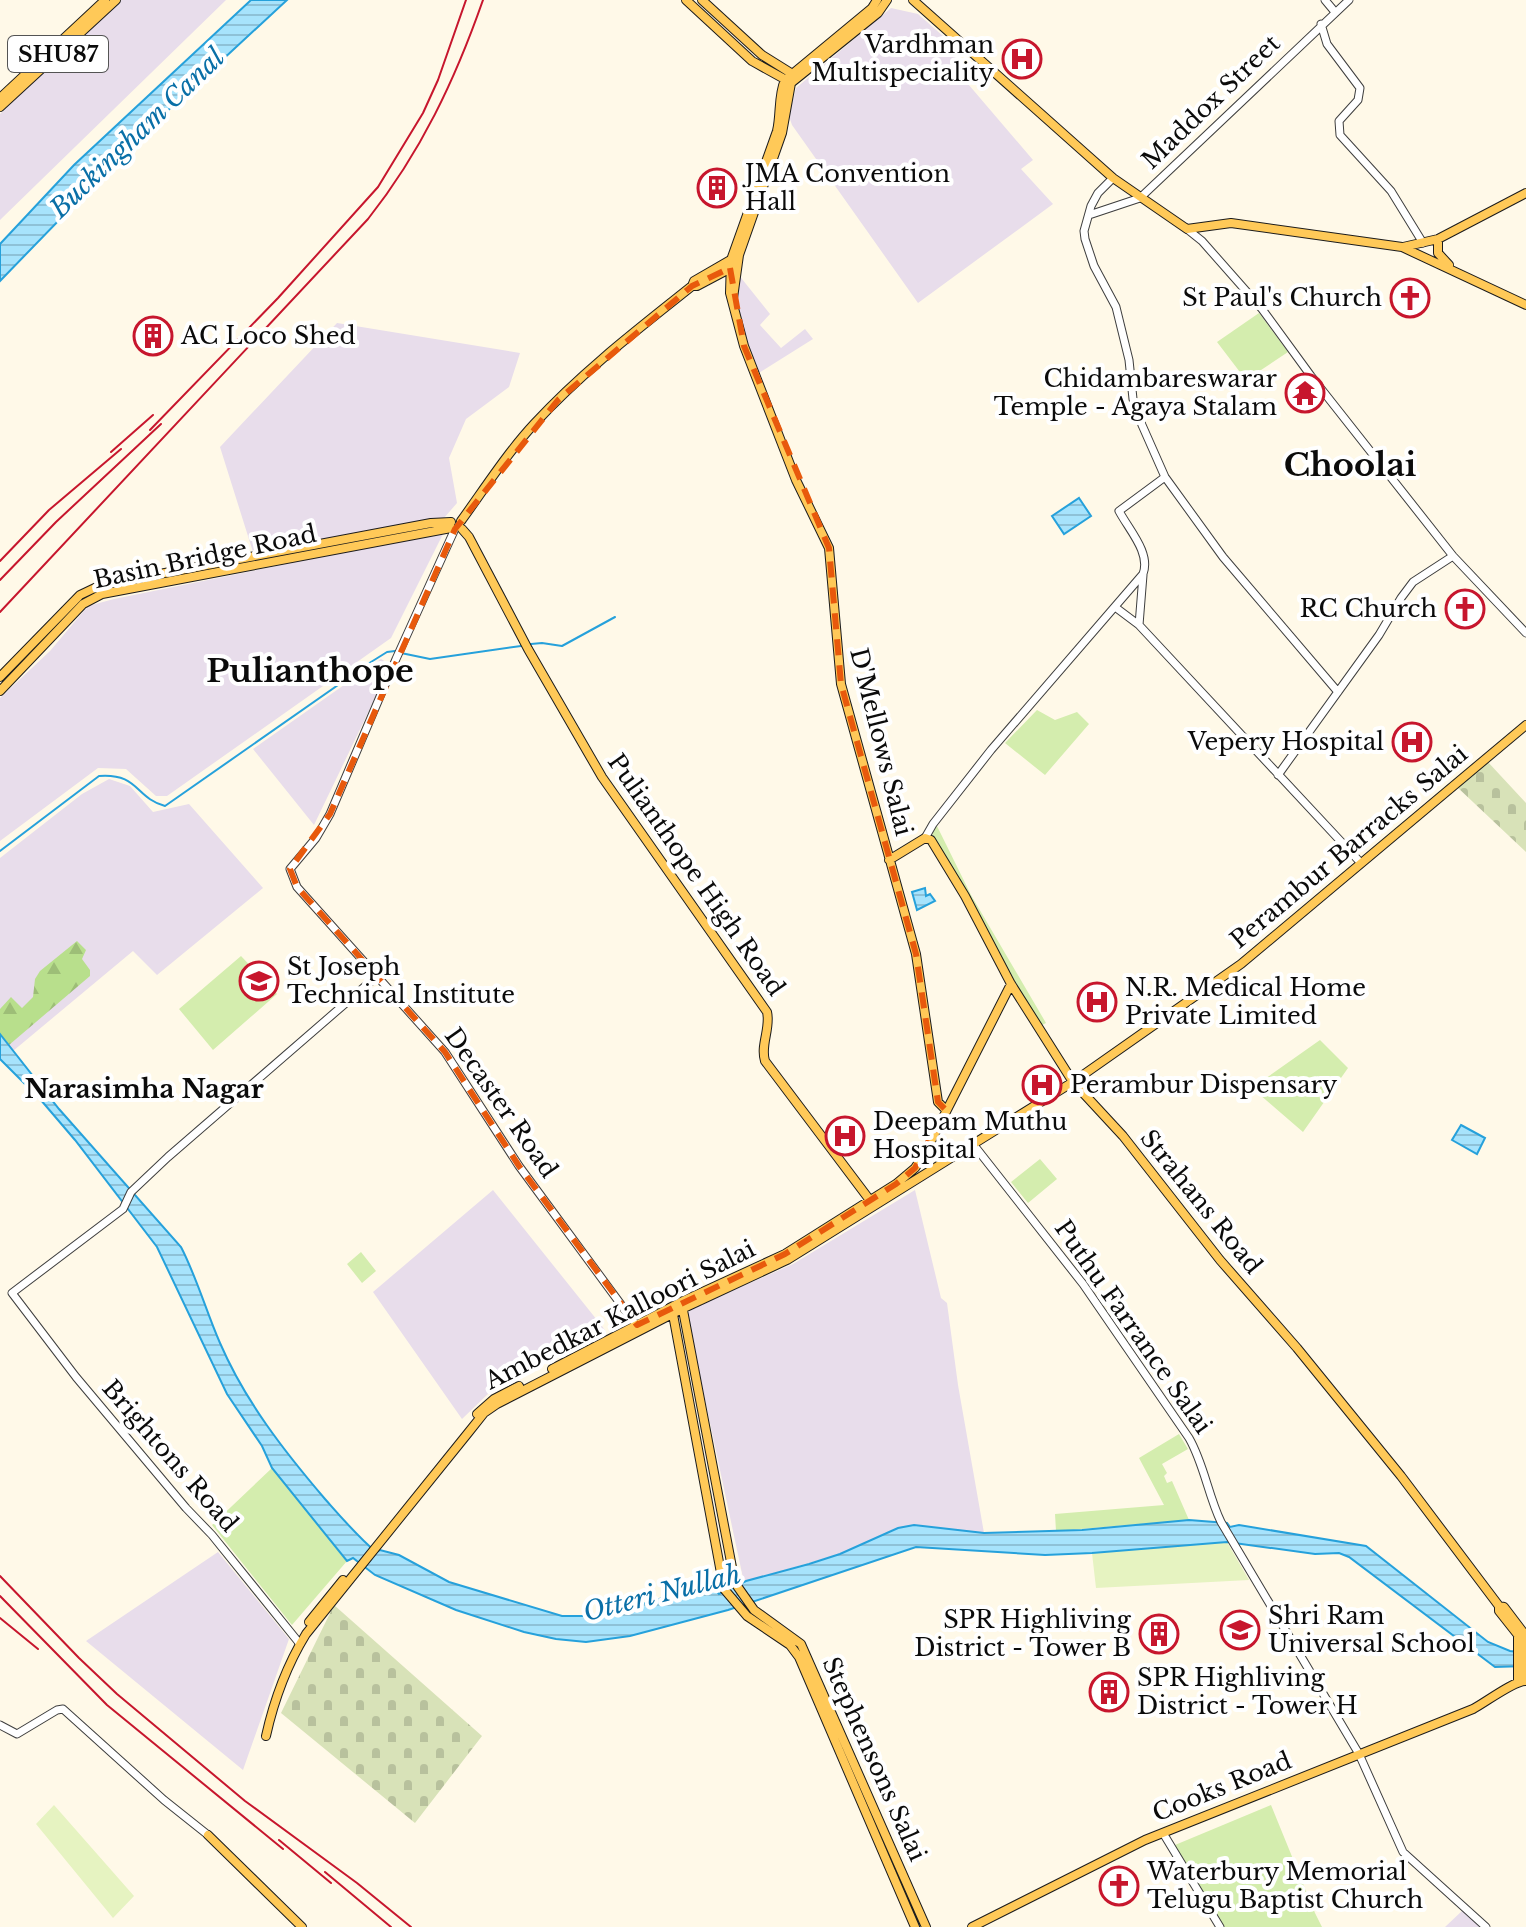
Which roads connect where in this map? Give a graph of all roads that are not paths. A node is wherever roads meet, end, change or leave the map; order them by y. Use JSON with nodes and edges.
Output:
{"nodes":[{"id":1,"x":105,"y":0,"type":"edge"},
{"id":2,"x":116,"y":0,"type":"edge"},
{"id":3,"x":686,"y":0,"type":"edge"},
{"id":4,"x":702,"y":0,"type":"edge"},
{"id":5,"x":877,"y":0,"type":"edge"},
{"id":6,"x":887,"y":0,"type":"edge"},
{"id":7,"x":913,"y":0,"type":"edge"},
{"id":8,"x":1325,"y":0,"type":"edge"},
{"id":9,"x":1349,"y":0,"type":"edge"},
{"id":10,"x":1335,"y":12,"type":"junction"},
{"id":11,"x":712,"y":16,"type":"junction"},
{"id":12,"x":1321,"y":24,"type":"junction"},
{"id":13,"x":792,"y":77,"type":"junction"},
{"id":14,"x":0,"y":98,"type":"edge"},
{"id":15,"x":0,"y":107,"type":"edge"},
{"id":16,"x":1113,"y":178,"type":"junction"},
{"id":17,"x":1526,"y":193,"type":"edge"},
{"id":18,"x":1140,"y":198,"type":"junction"},
{"id":19,"x":1089,"y":215,"type":"junction"},
{"id":20,"x":1187,"y":229,"type":"junction"},
{"id":21,"x":1438,"y":239,"type":"junction"},
{"id":22,"x":1423,"y":243,"type":"junction"},
{"id":23,"x":1402,"y":247,"type":"junction"},
{"id":24,"x":1421,"y":255,"type":"junction"},
{"id":25,"x":735,"y":262,"type":"junction"},
{"id":26,"x":1452,"y":269,"type":"junction"},
{"id":27,"x":1526,"y":305,"type":"edge"},
{"id":28,"x":1165,"y":477,"type":"junction"},
{"id":29,"x":456,"y":526,"type":"junction"},
{"id":30,"x":1453,"y":556,"type":"junction"},
{"id":31,"x":1143,"y":574,"type":"junction"},
{"id":32,"x":1115,"y":607,"type":"junction"},
{"id":33,"x":1139,"y":625,"type":"junction"},
{"id":34,"x":1526,"y":633,"type":"edge"},
{"id":35,"x":0,"y":677,"type":"edge"},
{"id":36,"x":1,"y":690,"type":"edge"},
{"id":37,"x":1338,"y":692,"type":"junction"},
{"id":38,"x":1526,"y":725,"type":"edge"},
{"id":39,"x":1278,"y":775,"type":"junction"},
{"id":40,"x":925,"y":838,"type":"junction"},
{"id":41,"x":889,"y":860,"type":"junction"},
{"id":42,"x":1360,"y":862,"type":"junction"},
{"id":43,"x":377,"y":976,"type":"junction"},
{"id":44,"x":1011,"y":984,"type":"junction"},
{"id":45,"x":1073,"y":1082,"type":"junction"},
{"id":46,"x":945,"y":1109,"type":"junction"},
{"id":47,"x":973,"y":1144,"type":"junction"},
{"id":48,"x":872,"y":1204,"type":"junction"},
{"id":49,"x":678,"y":1308,"type":"junction"},
{"id":50,"x":638,"y":1328,"type":"junction"},
{"id":51,"x":751,"y":1613,"type":"junction"},
{"id":52,"x":1521,"y":1637,"type":"edge"},
{"id":53,"x":298,"y":1642,"type":"junction"},
{"id":54,"x":1522,"y":1675,"type":"edge"},
{"id":55,"x":0,"y":1725,"type":"edge"},
{"id":56,"x":264,"y":1735,"type":"dead end"},
{"id":57,"x":1359,"y":1754,"type":"junction"},
{"id":58,"x":1163,"y":1833,"type":"junction"},
{"id":59,"x":208,"y":1835,"type":"joint"},
{"id":60,"x":302,"y":1927,"type":"edge"},
{"id":61,"x":915,"y":1927,"type":"edge"},
{"id":62,"x":926,"y":1927,"type":"edge"},
{"id":63,"x":972,"y":1927,"type":"edge"},
{"id":64,"x":1220,"y":1927,"type":"edge"},
{"id":65,"x":1486,"y":1927,"type":"edge"}],
"edges":[{"from":1,"to":14,"type":"main road","number":"SHU87"},
{"from":2,"to":15,"type":"main road","number":"SHU87"},
{"from":3,"to":11,"type":"main road"},
{"from":4,"to":11,"type":"main road"},
{"from":5,"to":13,"type":"main road"},
{"from":6,"to":13,"type":"main road"},
{"from":7,"to":16,"type":"main road"},
{"from":8,"to":10,"type":"street"},
{"from":9,"to":10,"type":"street","name":"Maddox Street"},
{"from":10,"to":12,"type":"street","name":"Maddox Street"},
{"from":11,"to":13,"type":"main road"},
{"from":11,"to":13,"type":"main road"},
{"from":12,"to":18,"type":"street","name":"Maddox Street"},
{"from":12,"to":22,"type":"street"},
{"from":13,"to":25,"type":"main road"},
{"from":16,"to":18,"type":"main road"},
{"from":16,"to":19,"type":"street"},
{"from":17,"to":21,"type":"main road"},
{"from":18,"to":19,"type":"street","name":"Maddox Street"},
{"from":18,"to":20,"type":"main road"},
{"from":19,"to":28,"type":"street"},
{"from":20,"to":23,"type":"main road"},
{"from":20,"to":30,"type":"street"},
{"from":21,"to":22,"type":"main road"},
{"from":21,"to":26,"type":"main road"},
{"from":22,"to":23,"type":"main road"},
{"from":22,"to":24,"type":"main road"},
{"from":23,"to":24,"type":"main road"},
{"from":24,"to":26,"type":"main road"},
{"from":25,"to":29,"type":"main road"},
{"from":25,"to":41,"type":"main road","name":"D'Mellows Salai"},
{"from":26,"to":27,"type":"main road"},
{"from":28,"to":31,"type":"street"},
{"from":28,"to":37,"type":"street"},
{"from":29,"to":35,"type":"main road","name":"Basin Bridge Road"},
{"from":29,"to":36,"type":"main road","name":"Basin Bridge Road"},
{"from":29,"to":43,"type":"street","name":"Decaster Road"},
{"from":29,"to":48,"type":"main road","name":"Pulianthope High Road"},
{"from":30,"to":34,"type":"street"},
{"from":30,"to":37,"type":"street"},
{"from":31,"to":32,"type":"street"},
{"from":31,"to":33,"type":"street"},
{"from":32,"to":33,"type":"street"},
{"from":32,"to":40,"type":"street"},
{"from":33,"to":39,"type":"street"},
{"from":37,"to":39,"type":"street"},
{"from":38,"to":42,"type":"main road","name":"Perambur Barracks Salai"},
{"from":39,"to":42,"type":"street"},
{"from":40,"to":41,"type":"main road"},
{"from":40,"to":44,"type":"main road","name":"Strahans Road"},
{"from":41,"to":46,"type":"main road","name":"D'Mellows Salai"},
{"from":42,"to":45,"type":"main road","name":"Perambur Barracks Salai"},
{"from":43,"to":50,"type":"street","name":"Decaster Road"},
{"from":43,"to":53,"type":"street","name":"Brightons Road"},
{"from":44,"to":45,"type":"main road","name":"Strahans Road"},
{"from":44,"to":46,"type":"main road"},
{"from":45,"to":47,"type":"main road","name":"Perambur Barracks Salai"},
{"from":45,"to":52,"type":"main road","name":"Strahans Road"},
{"from":46,"to":48,"type":"main road"},
{"from":47,"to":48,"type":"main road","name":"Perambur Barracks Salai"},
{"from":47,"to":57,"type":"street","name":"Puthu Farrance Salai"},
{"from":48,"to":49,"type":"main road","name":"Ambedkar Kalloori Salai"},
{"from":49,"to":50,"type":"main road","name":"Ambedkar Kalloori Salai"},
{"from":49,"to":51,"type":"main road","name":"Stephensons Salai"},
{"from":49,"to":51,"type":"main road","name":"Stephensons Salai"},
{"from":50,"to":53,"type":"main road","name":"Ambedkar Kalloori Salai"},
{"from":51,"to":61,"type":"main road","name":"Stephensons Salai"},
{"from":51,"to":62,"type":"main road","name":"Stephensons Salai"},
{"from":52,"to":54,"type":"main road"},
{"from":53,"to":56,"type":"main road","name":"Ambedkar Kalloori Salai"},
{"from":54,"to":57,"type":"main road","name":"Cooks Road"},
{"from":55,"to":59,"type":"street"},
{"from":57,"to":58,"type":"main road","name":"Cooks Road"},
{"from":57,"to":65,"type":"street","name":"Puthu Farrance Salai"},
{"from":58,"to":63,"type":"main road","name":"Cooks Road"},
{"from":58,"to":64,"type":"street"},
{"from":59,"to":60,"type":"main road"}]}
